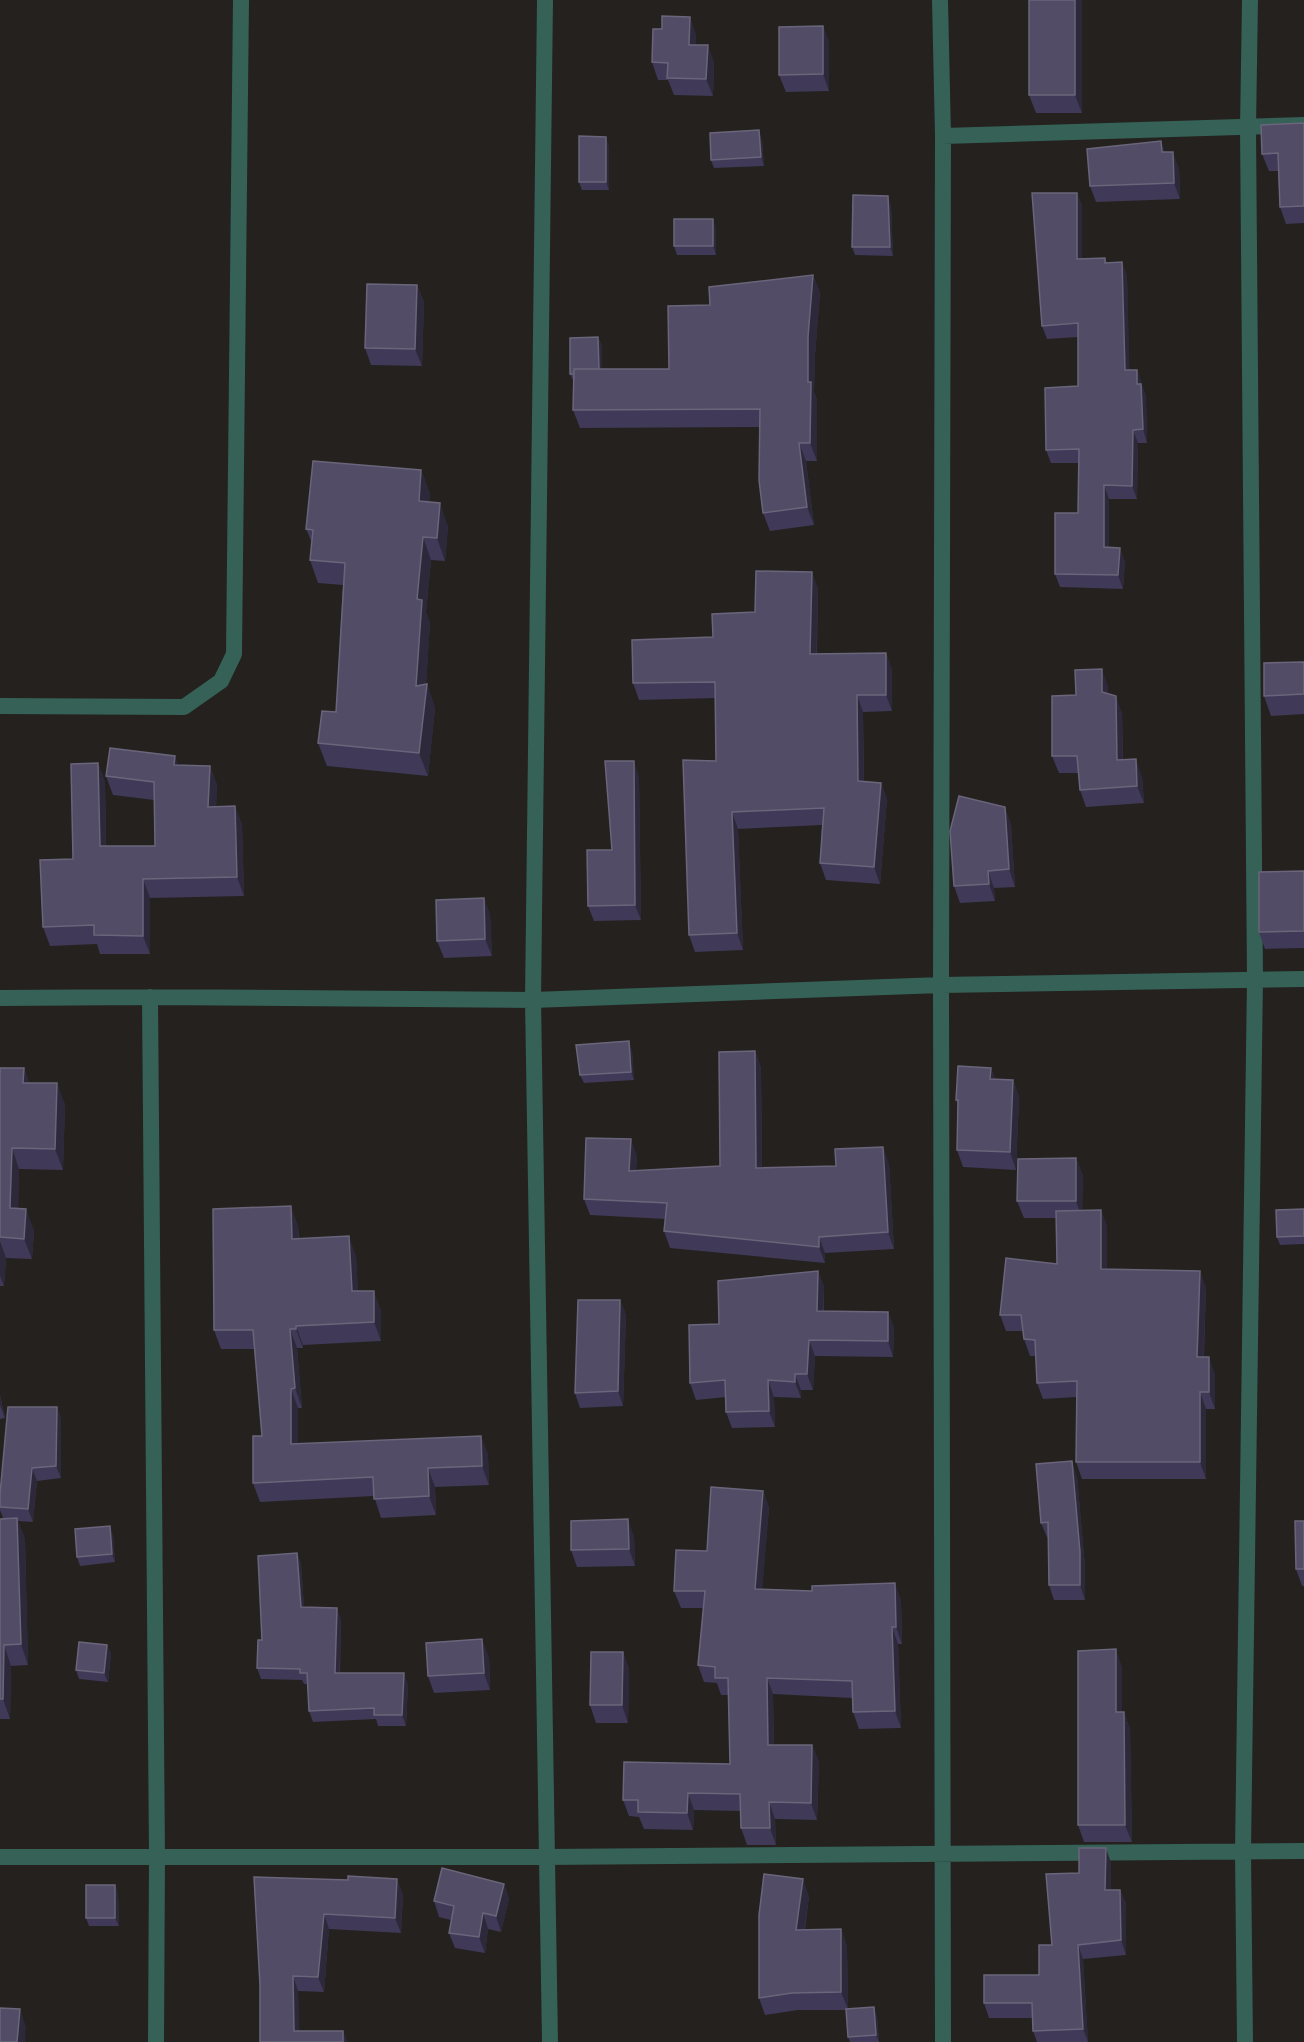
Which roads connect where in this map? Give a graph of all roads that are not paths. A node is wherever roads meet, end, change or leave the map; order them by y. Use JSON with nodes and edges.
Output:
{"nodes":[{"id":1,"x":242,"y":0,"type":"edge"},
{"id":2,"x":544,"y":0,"type":"edge"},
{"id":3,"x":940,"y":0,"type":"edge"},
{"id":4,"x":1250,"y":0,"type":"edge"},
{"id":5,"x":1304,"y":125,"type":"edge"},
{"id":6,"x":1248,"y":128,"type":"junction"},
{"id":7,"x":944,"y":136,"type":"junction"},
{"id":8,"x":0,"y":706,"type":"edge"},
{"id":9,"x":1255,"y":979,"type":"junction"},
{"id":10,"x":1304,"y":979,"type":"edge"},
{"id":11,"x":941,"y":985,"type":"junction"},
{"id":12,"x":0,"y":998,"type":"edge"},
{"id":13,"x":150,"y":998,"type":"junction"},
{"id":14,"x":533,"y":1000,"type":"junction"},
{"id":15,"x":1243,"y":1851,"type":"junction"},
{"id":16,"x":1304,"y":1851,"type":"edge"},
{"id":17,"x":944,"y":1852,"type":"junction"},
{"id":18,"x":0,"y":1857,"type":"edge"},
{"id":19,"x":157,"y":1857,"type":"junction"},
{"id":20,"x":547,"y":1857,"type":"junction"},
{"id":21,"x":156,"y":2042,"type":"edge"},
{"id":22,"x":550,"y":2042,"type":"edge"},
{"id":23,"x":943,"y":2042,"type":"edge"},
{"id":24,"x":1245,"y":2042,"type":"edge"}],
"edges":[{"from":1,"to":8,"type":"street"},
{"from":2,"to":14,"type":"street"},
{"from":3,"to":7,"type":"street"},
{"from":4,"to":6,"type":"street"},
{"from":5,"to":6,"type":"street"},
{"from":6,"to":7,"type":"street"},
{"from":6,"to":9,"type":"street"},
{"from":7,"to":11,"type":"street"},
{"from":9,"to":10,"type":"street"},
{"from":9,"to":11,"type":"street"},
{"from":9,"to":15,"type":"street"},
{"from":11,"to":14,"type":"street"},
{"from":11,"to":17,"type":"street"},
{"from":12,"to":13,"type":"street"},
{"from":13,"to":14,"type":"street"},
{"from":13,"to":19,"type":"street"},
{"from":14,"to":20,"type":"street"},
{"from":15,"to":16,"type":"street"},
{"from":15,"to":17,"type":"street"},
{"from":15,"to":24,"type":"street"},
{"from":17,"to":20,"type":"street"},
{"from":17,"to":23,"type":"street"},
{"from":18,"to":19,"type":"street"},
{"from":19,"to":20,"type":"street"},
{"from":19,"to":21,"type":"street"},
{"from":20,"to":22,"type":"street"}]}
